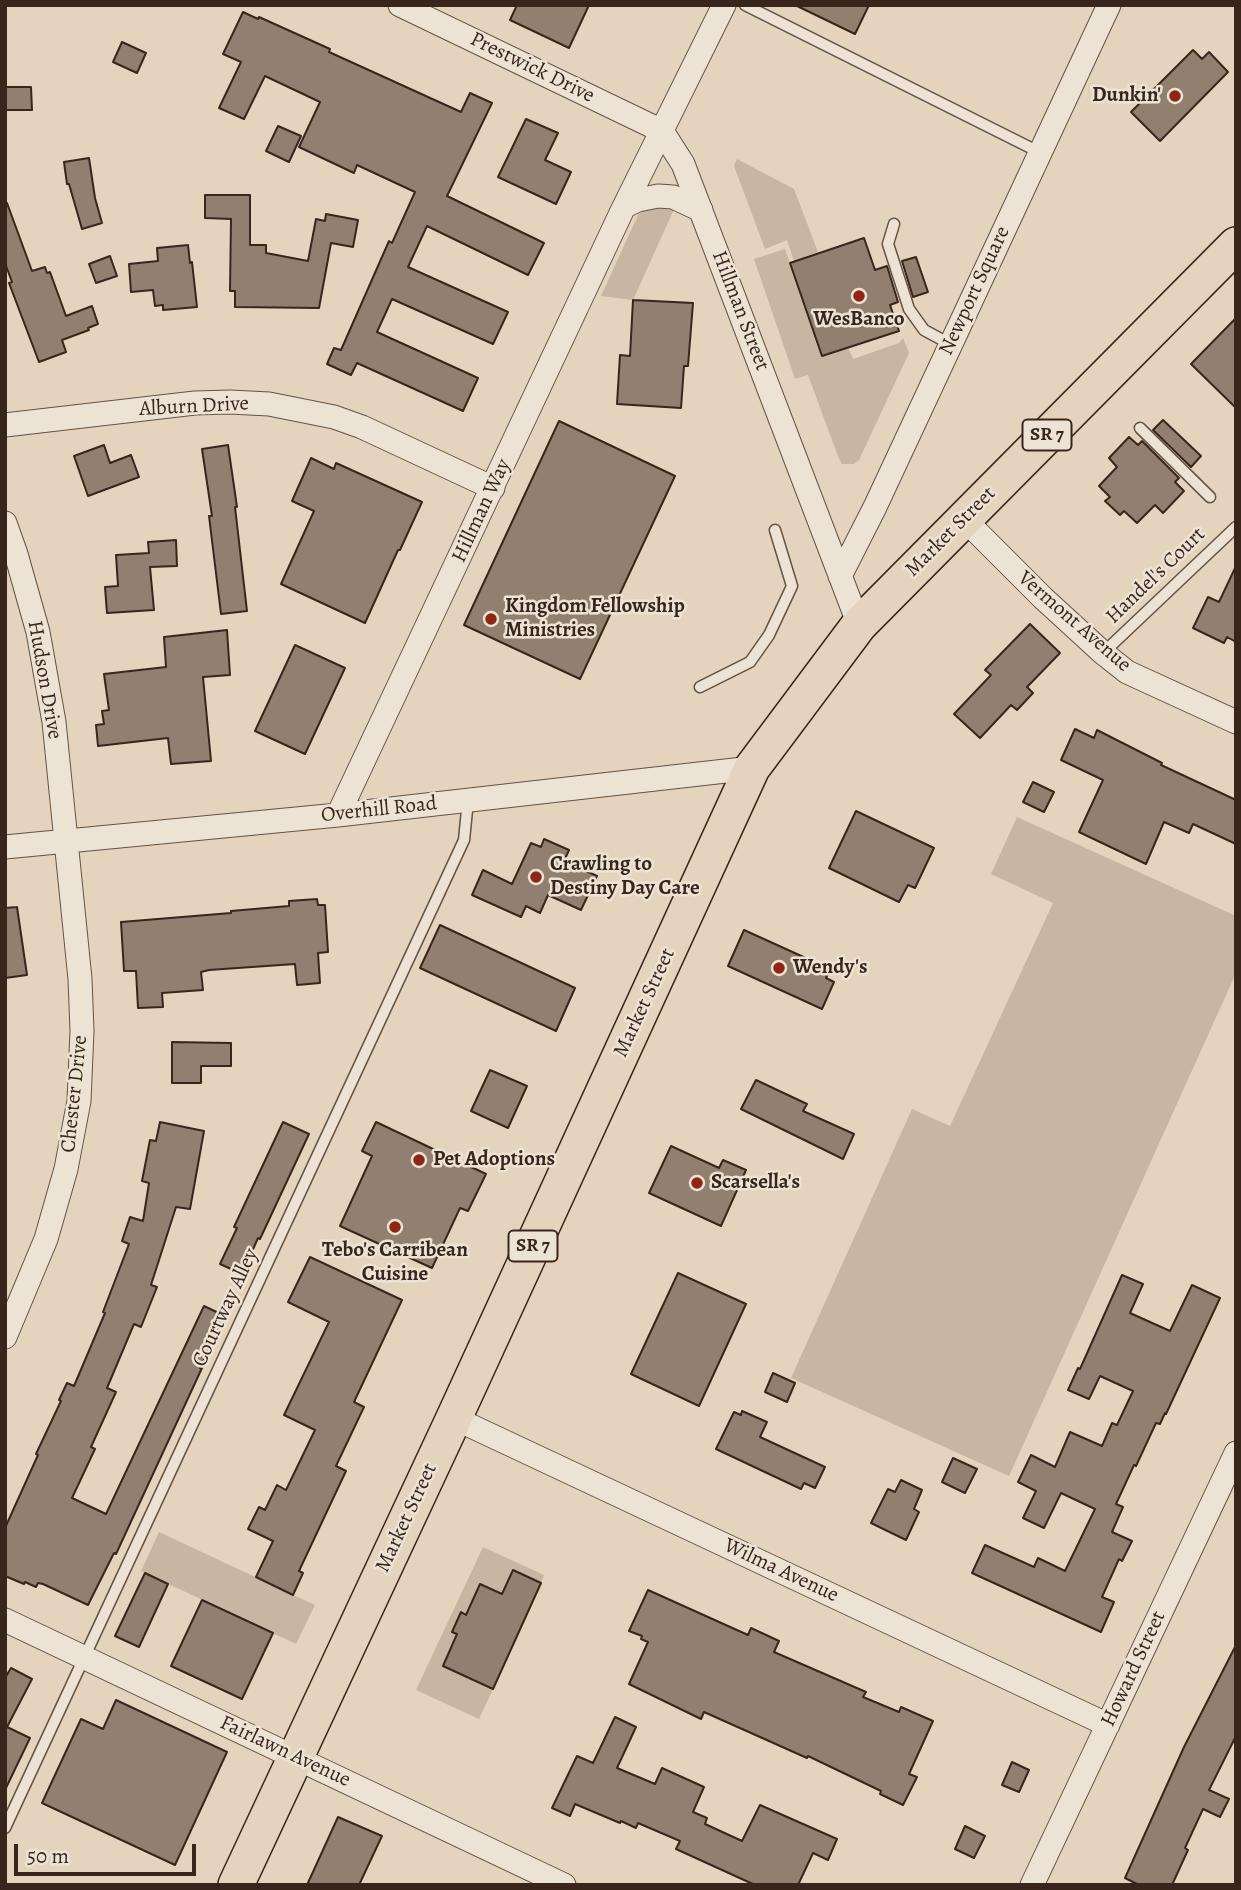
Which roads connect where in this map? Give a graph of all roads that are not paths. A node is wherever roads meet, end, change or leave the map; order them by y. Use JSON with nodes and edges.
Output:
{"nodes":[{"id":1,"x":400,"y":5,"type":"edge"},
{"id":2,"x":724,"y":5,"type":"edge"},
{"id":3,"x":745,"y":5,"type":"edge"},
{"id":4,"x":1109,"y":5,"type":"edge"},
{"id":5,"x":662,"y":131,"type":"junction"},
{"id":6,"x":1039,"y":152,"type":"junction"},
{"id":7,"x":625,"y":206,"type":"junction"},
{"id":8,"x":701,"y":210,"type":"junction"},
{"id":9,"x":894,"y":224,"type":"dead end"},
{"id":10,"x":1236,"y":244,"type":"edge"},
{"id":11,"x":950,"y":344,"type":"junction"},
{"id":12,"x":5,"y":425,"type":"edge"},
{"id":13,"x":1140,"y":428,"type":"dead end"},
{"id":14,"x":493,"y":488,"type":"junction"},
{"id":15,"x":1210,"y":497,"type":"dead end"},
{"id":16,"x":964,"y":519,"type":"junction"},
{"id":17,"x":5,"y":523,"type":"edge"},
{"id":18,"x":1236,"y":527,"type":"edge"},
{"id":19,"x":775,"y":530,"type":"dead end"},
{"id":20,"x":840,"y":576,"type":"junction"},
{"id":21,"x":859,"y":625,"type":"junction"},
{"id":22,"x":1103,"y":653,"type":"junction"},
{"id":23,"x":700,"y":687,"type":"dead end"},
{"id":24,"x":1236,"y":722,"type":"edge"},
{"id":25,"x":752,"y":768,"type":"junction"},
{"id":26,"x":468,"y":800,"type":"junction"},
{"id":27,"x":338,"y":816,"type":"junction"},
{"id":28,"x":66,"y":841,"type":"junction"},
{"id":29,"x":5,"y":846,"type":"edge"},
{"id":30,"x":5,"y":1337,"type":"edge"},
{"id":31,"x":454,"y":1418,"type":"junction"},
{"id":32,"x":1236,"y":1453,"type":"edge"},
{"id":33,"x":5,"y":1620,"type":"edge"},
{"id":34,"x":85,"y":1658,"type":"junction"},
{"id":35,"x":1108,"y":1724,"type":"junction"},
{"id":36,"x":295,"y":1757,"type":"junction"},
{"id":37,"x":5,"y":1828,"type":"edge"},
{"id":38,"x":236,"y":1885,"type":"edge"},
{"id":39,"x":564,"y":1885,"type":"edge"},
{"id":40,"x":1032,"y":1885,"type":"edge"}],
"edges":[{"from":1,"to":5,"type":"street","name":"Prestwick Drive"},
{"from":2,"to":5,"type":"street"},
{"from":3,"to":6,"type":"lane"},
{"from":4,"to":6,"type":"street","name":"Newport Square"},
{"from":5,"to":7,"type":"street","name":"Hillman Way"},
{"from":5,"to":8,"type":"street","name":"Hillman Street"},
{"from":6,"to":11,"type":"street","name":"Newport Square"},
{"from":7,"to":8,"type":"street"},
{"from":7,"to":14,"type":"street","name":"Hillman Way"},
{"from":8,"to":20,"type":"street","name":"Hillman Street"},
{"from":9,"to":11,"type":"lane"},
{"from":10,"to":16,"type":"main road","name":"Market Street","number":"SR 7"},
{"from":11,"to":20,"type":"street","name":"Newport Square"},
{"from":12,"to":14,"type":"street","name":"Alburn Drive"},
{"from":13,"to":15,"type":"lane"},
{"from":14,"to":27,"type":"street","name":"Hillman Way"},
{"from":16,"to":21,"type":"main road","name":"Market Street","number":"SR 7"},
{"from":16,"to":22,"type":"street","name":"Vermont Avenue"},
{"from":17,"to":28,"type":"street","name":"Hudson Drive"},
{"from":18,"to":22,"type":"lane","name":"Handel's Court"},
{"from":19,"to":23,"type":"lane"},
{"from":20,"to":21,"type":"street","name":"Hillman Street"},
{"from":21,"to":25,"type":"main road","name":"Market Street","number":"SR 7"},
{"from":22,"to":24,"type":"street","name":"Vermont Avenue"},
{"from":25,"to":26,"type":"street","name":"Overhill Road"},
{"from":25,"to":31,"type":"main road","name":"Market Street","number":"SR 7"},
{"from":26,"to":27,"type":"street","name":"Overhill Road"},
{"from":26,"to":34,"type":"lane","name":"Courtway Alley"},
{"from":27,"to":28,"type":"street","name":"Overhill Road"},
{"from":28,"to":29,"type":"street","name":"Overhill Road"},
{"from":28,"to":30,"type":"street","name":"Chester Drive"},
{"from":31,"to":35,"type":"street","name":"Wilma Avenue"},
{"from":31,"to":36,"type":"main road","name":"Market Street","number":"SR 7"},
{"from":32,"to":35,"type":"street","name":"Howard Street"},
{"from":33,"to":34,"type":"street","name":"Fairlawn Avenue"},
{"from":34,"to":36,"type":"street","name":"Fairlawn Avenue"},
{"from":34,"to":37,"type":"lane","name":"Courtway Alley"},
{"from":35,"to":40,"type":"street","name":"Howard Street"},
{"from":36,"to":38,"type":"main road","name":"Market Street","number":"SR 7"},
{"from":36,"to":39,"type":"street","name":"Fairlawn Avenue"}]}
